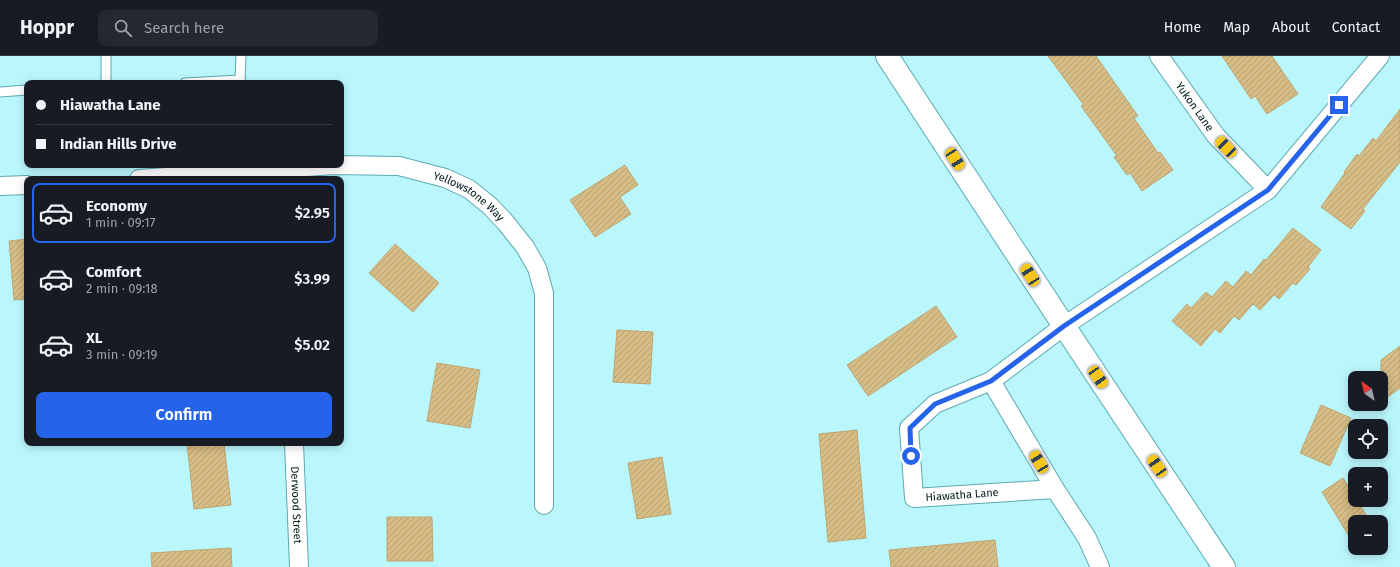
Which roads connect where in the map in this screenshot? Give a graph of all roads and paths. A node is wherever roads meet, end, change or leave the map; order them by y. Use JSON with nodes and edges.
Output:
{"nodes":[{"id":1,"x":106,"y":56,"type":"edge"},
{"id":2,"x":241,"y":56,"type":"edge"},
{"id":3,"x":887,"y":56,"type":"edge"},
{"id":4,"x":1159,"y":56,"type":"edge"},
{"id":5,"x":1380,"y":56,"type":"edge"},
{"id":6,"x":106,"y":80,"type":"edge"},
{"id":7,"x":240,"y":80,"type":"edge"},
{"id":8,"x":24,"y":90,"type":"edge"},
{"id":9,"x":0,"y":92,"type":"edge"},
{"id":10,"x":344,"y":165,"type":"edge"},
{"id":11,"x":242,"y":168,"type":"edge"},
{"id":12,"x":317,"y":168,"type":"edge"},
{"id":13,"x":283,"y":174,"type":"edge"},
{"id":14,"x":167,"y":176,"type":"edge"},
{"id":15,"x":24,"y":185,"type":"edge"},
{"id":16,"x":0,"y":186,"type":"edge"},
{"id":17,"x":1268,"y":190,"type":"junction"},
{"id":18,"x":1064,"y":326,"type":"junction"},
{"id":19,"x":991,"y":381,"type":"junction"},
{"id":20,"x":294,"y":446,"type":"edge"},
{"id":21,"x":1055,"y":488,"type":"junction"},
{"id":22,"x":544,"y":504,"type":"dead end"},
{"id":23,"x":299,"y":567,"type":"edge"},
{"id":24,"x":1100,"y":567,"type":"edge"},
{"id":25,"x":1224,"y":567,"type":"edge"}],
"edges":[{"from":1,"to":6,"type":"lane"},
{"from":2,"to":7,"type":"lane"},
{"from":3,"to":18,"type":"street"},
{"from":4,"to":17,"type":"street","name":"Yukon Lane"},
{"from":5,"to":17,"type":"street","name":"Hiawatha Lane"},
{"from":8,"to":9,"type":"lane"},
{"from":10,"to":22,"type":"street","name":"Yellowstone Way"},
{"from":11,"to":13,"type":"street","name":"Yellowstone Way"},
{"from":11,"to":14,"type":"street","name":"Yellowstone Way"},
{"from":12,"to":13,"type":"street","name":"Yellowstone Way"},
{"from":15,"to":16,"type":"street"},
{"from":17,"to":18,"type":"street","name":"Hiawatha Lane"},
{"from":18,"to":19,"type":"street","name":"Hiawatha Lane"},
{"from":18,"to":25,"type":"street"},
{"from":19,"to":21,"type":"street"},
{"from":19,"to":21,"type":"street","name":"Hiawatha Lane"},
{"from":20,"to":23,"type":"street","name":"Derwood Street"},
{"from":21,"to":24,"type":"street"}]}
